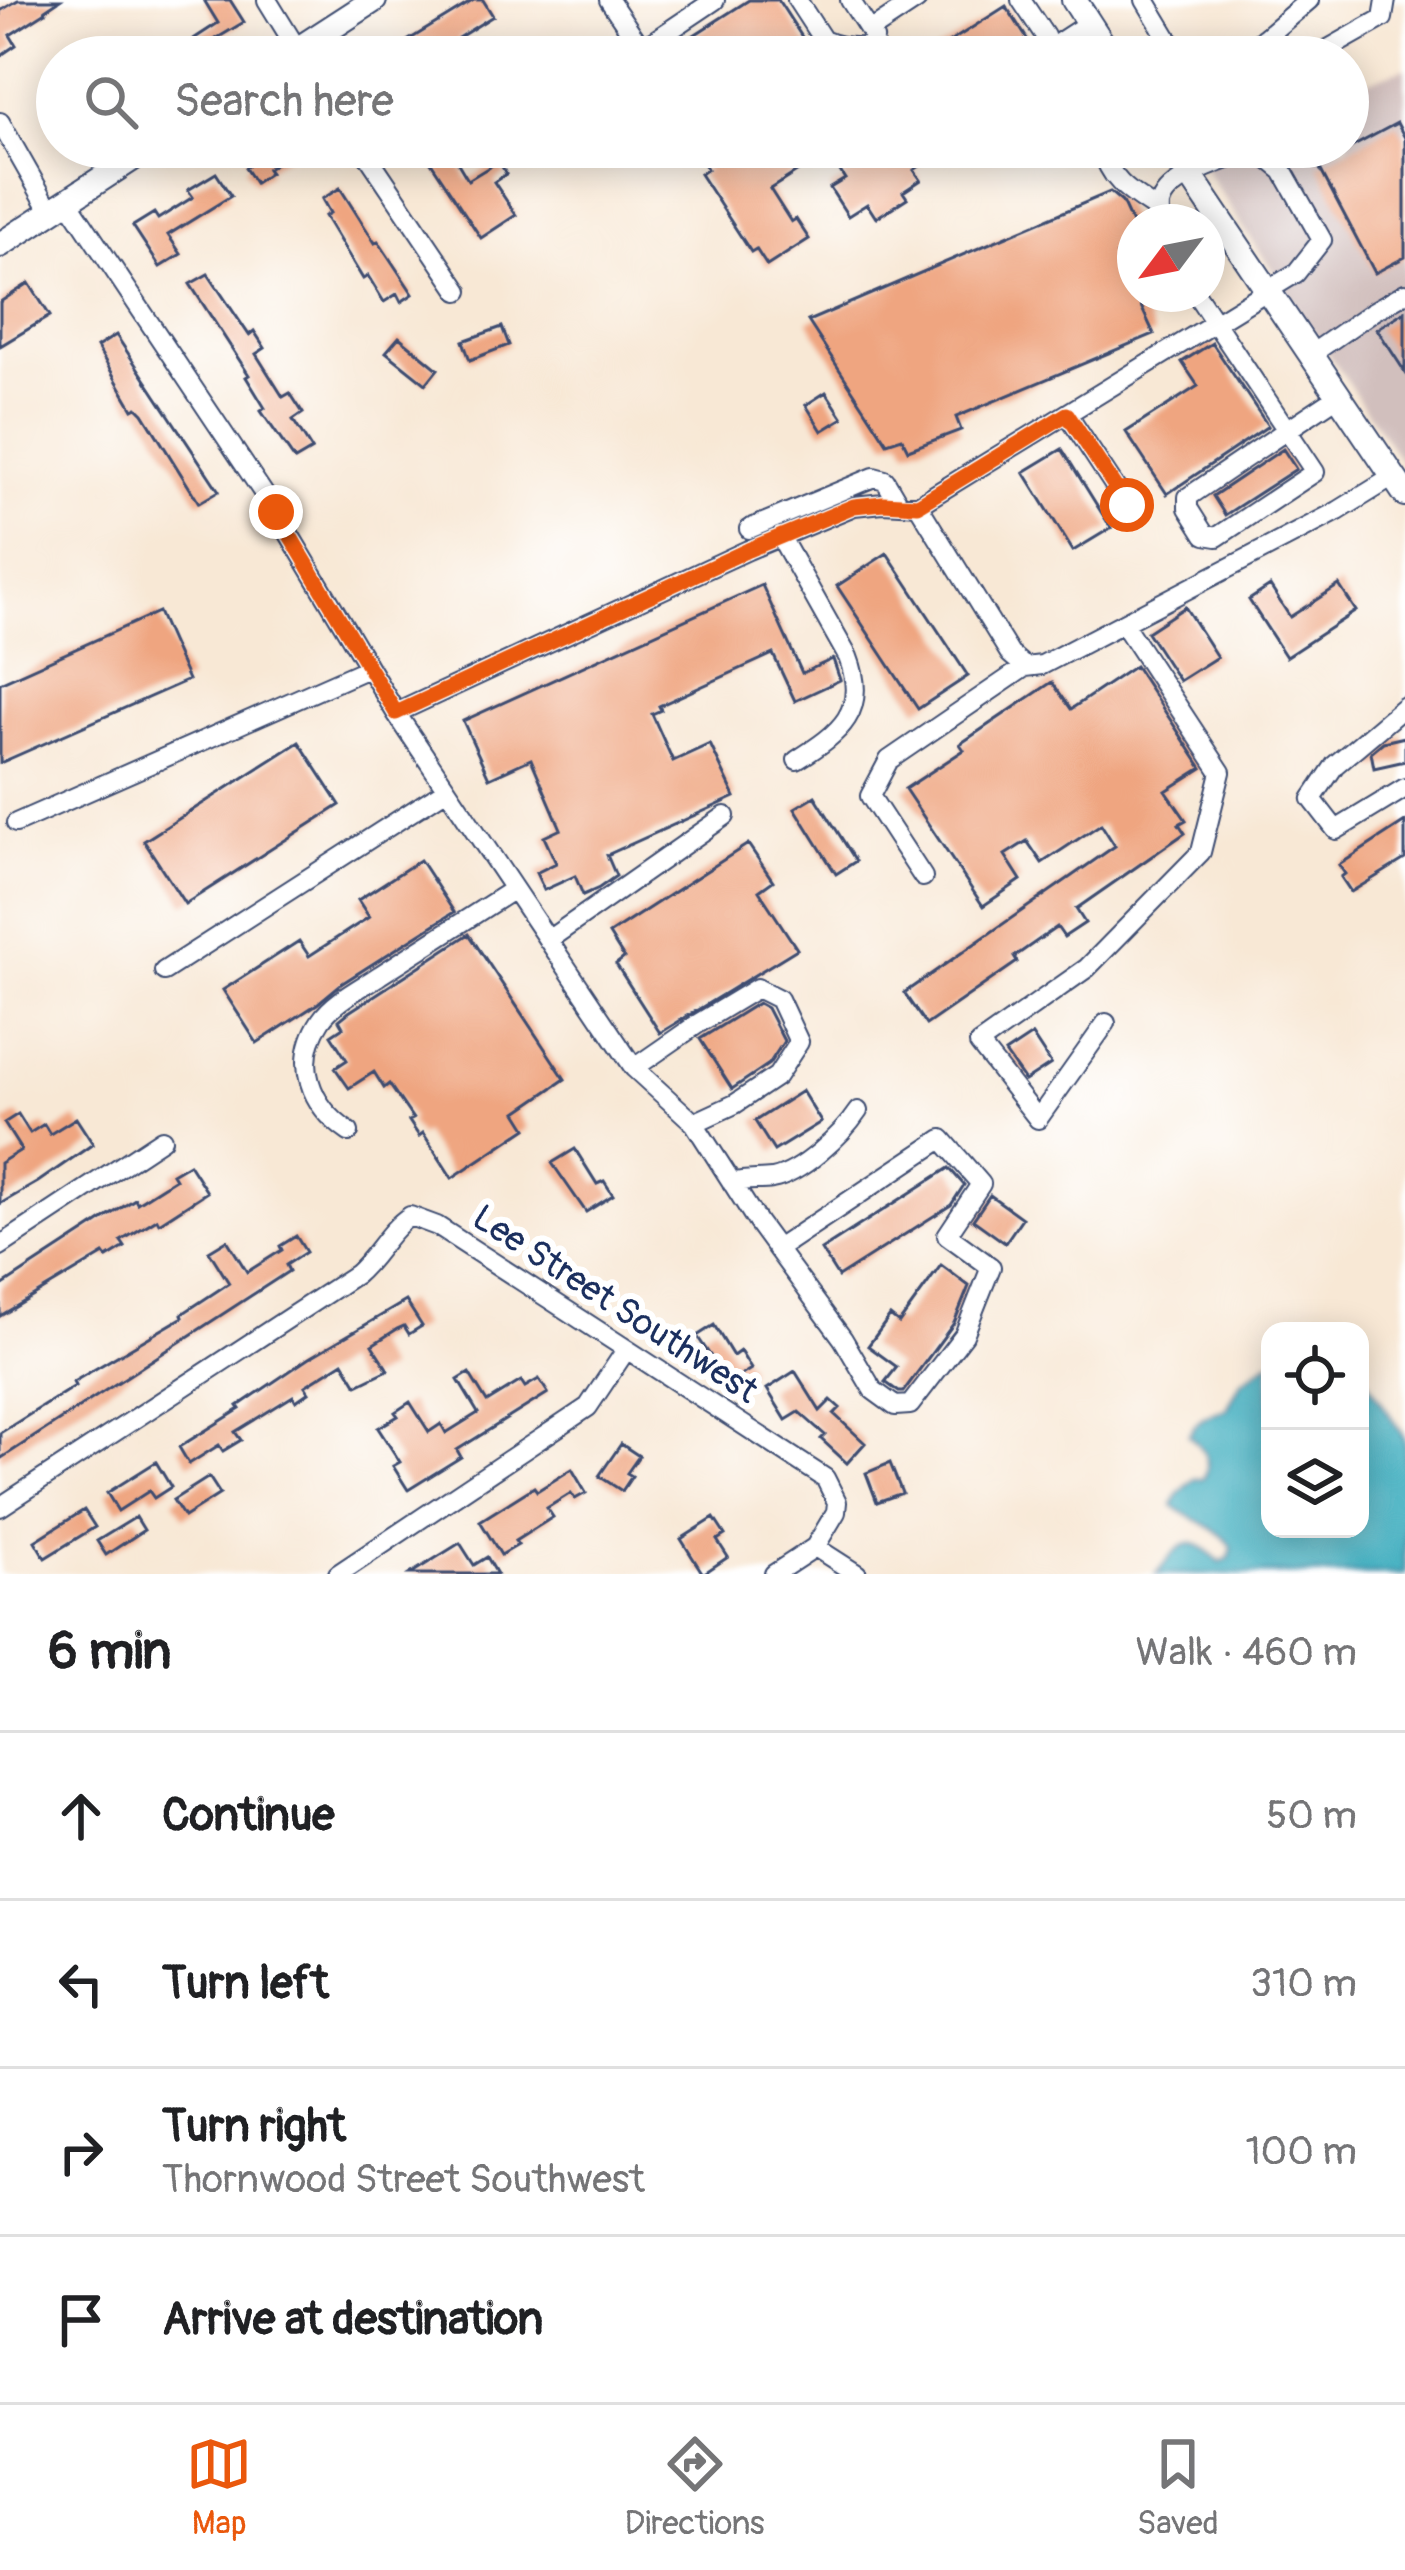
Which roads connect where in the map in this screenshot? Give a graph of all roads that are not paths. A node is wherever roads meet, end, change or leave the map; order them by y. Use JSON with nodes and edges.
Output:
{"nodes":[{"id":1,"x":268,"y":0,"type":"edge"},
{"id":2,"x":374,"y":0,"type":"edge"},
{"id":3,"x":610,"y":0,"type":"edge"},
{"id":4,"x":715,"y":0,"type":"edge"},
{"id":5,"x":797,"y":0,"type":"edge"},
{"id":6,"x":850,"y":0,"type":"edge"},
{"id":7,"x":917,"y":0,"type":"edge"},
{"id":8,"x":1022,"y":0,"type":"edge"},
{"id":9,"x":1074,"y":0,"type":"edge"},
{"id":10,"x":1145,"y":0,"type":"edge"},
{"id":11,"x":1309,"y":0,"type":"edge"},
{"id":12,"x":1386,"y":0,"type":"edge"},
{"id":13,"x":1089,"y":23,"type":"junction"},
{"id":14,"x":870,"y":31,"type":"junction"},
{"id":15,"x":286,"y":36,"type":"edge"},
{"id":16,"x":322,"y":36,"type":"edge"},
{"id":17,"x":634,"y":36,"type":"edge"},
{"id":18,"x":667,"y":36,"type":"edge"},
{"id":19,"x":820,"y":36,"type":"edge"},
{"id":20,"x":872,"y":36,"type":"edge"},
{"id":21,"x":1045,"y":36,"type":"edge"},
{"id":22,"x":1072,"y":36,"type":"edge"},
{"id":23,"x":1098,"y":36,"type":"edge"},
{"id":24,"x":1167,"y":36,"type":"edge"},
{"id":25,"x":1266,"y":36,"type":"edge"},
{"id":26,"x":1352,"y":36,"type":"edge"},
{"id":27,"x":0,"y":122,"type":"edge"},
{"id":28,"x":118,"y":168,"type":"edge"},
{"id":29,"x":376,"y":168,"type":"edge"},
{"id":30,"x":1108,"y":168,"type":"edge"},
{"id":31,"x":1185,"y":168,"type":"edge"},
{"id":32,"x":1209,"y":168,"type":"edge"},
{"id":33,"x":1279,"y":168,"type":"edge"},
{"id":34,"x":1190,"y":176,"type":"junction"},
{"id":35,"x":1144,"y":204,"type":"edge"},
{"id":36,"x":1161,"y":204,"type":"edge"},
{"id":37,"x":60,"y":206,"type":"junction"},
{"id":38,"x":0,"y":245,"type":"edge"},
{"id":39,"x":1266,"y":290,"type":"junction"},
{"id":40,"x":460,"y":291,"type":"dead end"},
{"id":41,"x":1405,"y":293,"type":"edge"},
{"id":42,"x":1209,"y":312,"type":"edge"},
{"id":43,"x":1217,"y":323,"type":"junction"},
{"id":44,"x":1310,"y":355,"type":"junction"},
{"id":45,"x":1338,"y":396,"type":"junction"},
{"id":46,"x":1067,"y":414,"type":"junction"},
{"id":47,"x":1287,"y":430,"type":"junction"},
{"id":48,"x":1399,"y":486,"type":"edge"},
{"id":49,"x":909,"y":505,"type":"junction"},
{"id":50,"x":1127,"y":505,"type":"dead end"},
{"id":51,"x":749,"y":529,"type":"dead end"},
{"id":52,"x":780,"y":536,"type":"junction"},
{"id":53,"x":1123,"y":622,"type":"junction"},
{"id":54,"x":1024,"y":667,"type":"junction"},
{"id":55,"x":368,"y":668,"type":"junction"},
{"id":56,"x":1405,"y":706,"type":"edge"},
{"id":57,"x":396,"y":713,"type":"junction"},
{"id":58,"x":797,"y":760,"type":"dead end"},
{"id":59,"x":1405,"y":788,"type":"edge"},
{"id":60,"x":447,"y":789,"type":"junction"},
{"id":61,"x":725,"y":816,"type":"dead end"},
{"id":62,"x":16,"y":823,"type":"dead end"},
{"id":63,"x":923,"y":877,"type":"dead end"},
{"id":64,"x":514,"y":889,"type":"junction"},
{"id":65,"x":548,"y":940,"type":"junction"},
{"id":66,"x":164,"y":971,"type":"dead end"},
{"id":67,"x":1106,"y":1023,"type":"dead end"},
{"id":68,"x":634,"y":1068,"type":"junction"},
{"id":69,"x":858,"y":1111,"type":"dead end"},
{"id":70,"x":694,"y":1123,"type":"junction"},
{"id":71,"x":349,"y":1132,"type":"dead end"},
{"id":72,"x":162,"y":1139,"type":"dead end"},
{"id":73,"x":732,"y":1183,"type":"junction"},
{"id":74,"x":0,"y":1246,"type":"edge"},
{"id":75,"x":777,"y":1249,"type":"junction"},
{"id":76,"x":626,"y":1350,"type":"junction"},
{"id":77,"x":0,"y":1507,"type":"edge"},
{"id":78,"x":815,"y":1547,"type":"junction"},
{"id":79,"x":338,"y":1574,"type":"edge"},
{"id":80,"x":774,"y":1574,"type":"edge"},
{"id":81,"x":857,"y":1574,"type":"edge"}],
"edges":[{"from":1,"to":15,"type":"street"},
{"from":2,"to":16,"type":"main road"},
{"from":3,"to":17,"type":"street"},
{"from":4,"to":18,"type":"street"},
{"from":5,"to":19,"type":"street"},
{"from":6,"to":14,"type":"street"},
{"from":7,"to":14,"type":"street"},
{"from":8,"to":21,"type":"street"},
{"from":9,"to":13,"type":"main road"},
{"from":10,"to":24,"type":"street"},
{"from":11,"to":25,"type":"street"},
{"from":12,"to":26,"type":"street"},
{"from":13,"to":22,"type":"street"},
{"from":13,"to":23,"type":"main road"},
{"from":14,"to":20,"type":"street"},
{"from":27,"to":37,"type":"street"},
{"from":28,"to":37,"type":"main road"},
{"from":29,"to":40,"type":"street"},
{"from":30,"to":35,"type":"street"},
{"from":31,"to":34,"type":"main road"},
{"from":32,"to":34,"type":"street"},
{"from":33,"to":39,"type":"street"},
{"from":34,"to":36,"type":"street"},
{"from":34,"to":39,"type":"main road"},
{"from":37,"to":38,"type":"main road"},
{"from":37,"to":55,"type":"street"},
{"from":39,"to":43,"type":"street"},
{"from":39,"to":44,"type":"main road"},
{"from":41,"to":44,"type":"street"},
{"from":42,"to":43,"type":"street"},
{"from":43,"to":46,"type":"street"},
{"from":43,"to":47,"type":"street"},
{"from":44,"to":45,"type":"main road"},
{"from":45,"to":47,"type":"street"},
{"from":45,"to":48,"type":"main road"},
{"from":46,"to":49,"type":"street"},
{"from":46,"to":50,"type":"street"},
{"from":47,"to":47,"type":"street"},
{"from":48,"to":53,"type":"street"},
{"from":49,"to":51,"type":"street"},
{"from":49,"to":52,"type":"street"},
{"from":49,"to":54,"type":"street"},
{"from":52,"to":57,"type":"street"},
{"from":52,"to":58,"type":"street"},
{"from":53,"to":54,"type":"street"},
{"from":53,"to":67,"type":"street"},
{"from":54,"to":63,"type":"street"},
{"from":55,"to":57,"type":"street"},
{"from":55,"to":62,"type":"street"},
{"from":56,"to":59,"type":"street"},
{"from":57,"to":60,"type":"street"},
{"from":60,"to":64,"type":"street"},
{"from":60,"to":66,"type":"street"},
{"from":61,"to":65,"type":"street"},
{"from":64,"to":65,"type":"street"},
{"from":64,"to":71,"type":"street"},
{"from":65,"to":68,"type":"street"},
{"from":68,"to":70,"type":"street"},
{"from":68,"to":70,"type":"street"},
{"from":69,"to":73,"type":"street"},
{"from":70,"to":73,"type":"street"},
{"from":72,"to":74,"type":"street"},
{"from":73,"to":75,"type":"street"},
{"from":75,"to":75,"type":"street"},
{"from":76,"to":77,"type":"street","name":"Lee Street Southwest"},
{"from":76,"to":78,"type":"street","name":"Lee Street Southwest"},
{"from":76,"to":79,"type":"street"},
{"from":78,"to":80,"type":"street"},
{"from":78,"to":81,"type":"street"}]}
